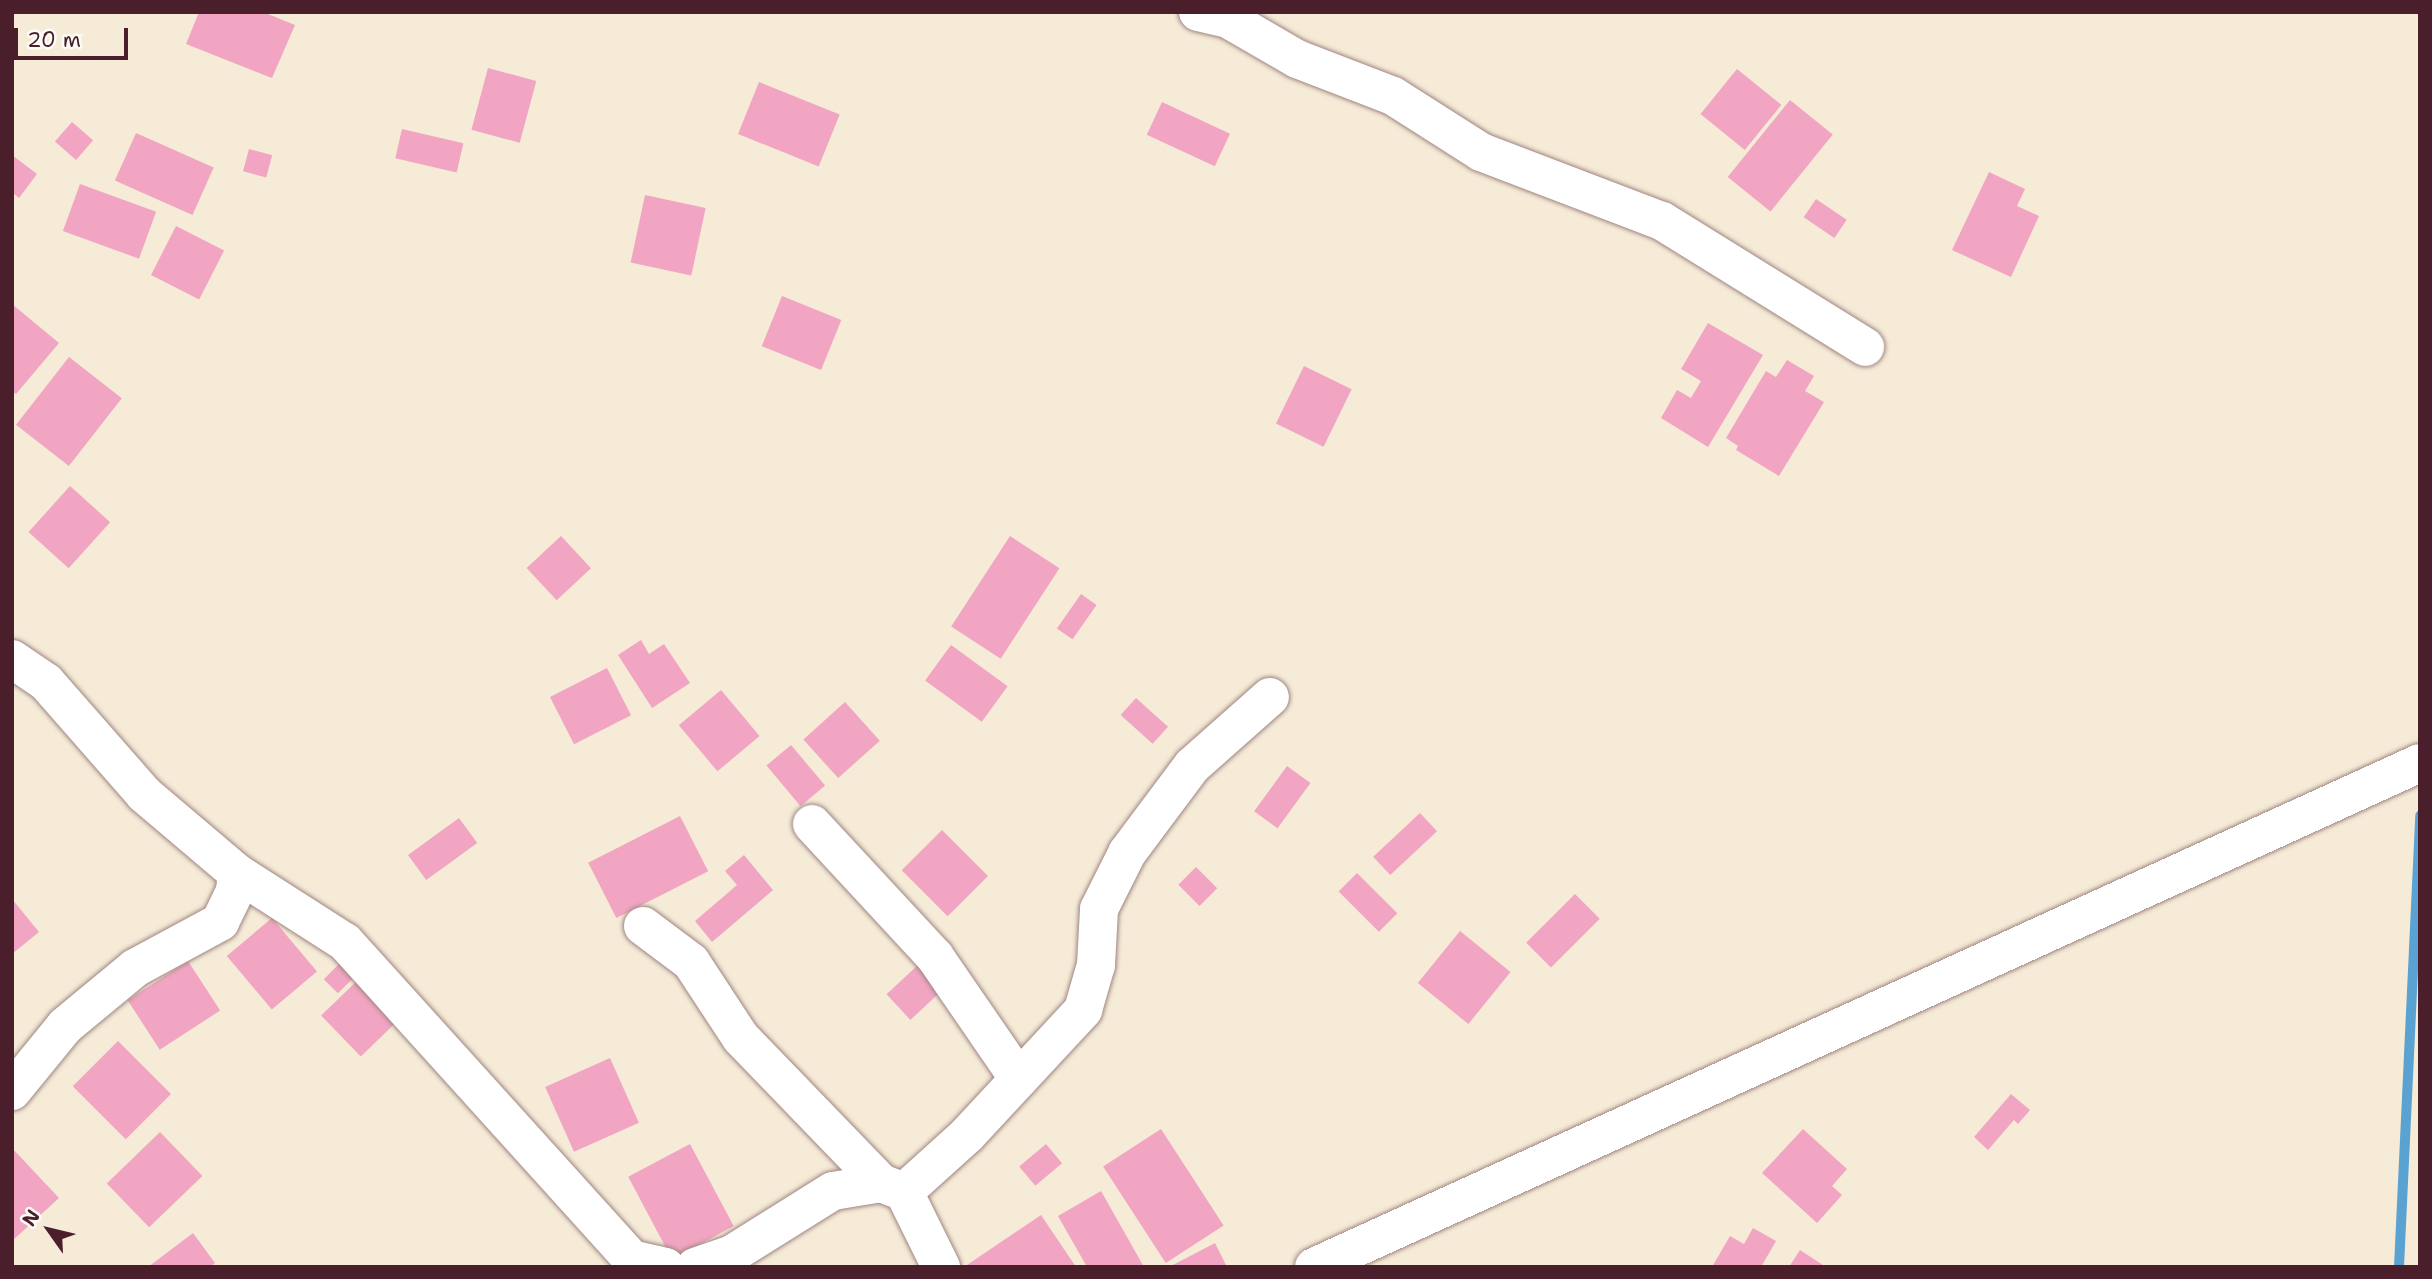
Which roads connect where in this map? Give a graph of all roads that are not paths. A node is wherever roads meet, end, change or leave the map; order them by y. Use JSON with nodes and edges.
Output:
{"nodes":[{"id":1,"x":1198,"y":12,"type":"edge"},
{"id":2,"x":1865,"y":347,"type":"dead end"},
{"id":3,"x":12,"y":659,"type":"edge"},
{"id":4,"x":1270,"y":698,"type":"dead end"},
{"id":5,"x":2420,"y":763,"type":"edge"},
{"id":6,"x":812,"y":824,"type":"dead end"},
{"id":7,"x":237,"y":873,"type":"junction"},
{"id":8,"x":643,"y":926,"type":"dead end"},
{"id":9,"x":1019,"y":1079,"type":"junction"},
{"id":10,"x":12,"y":1091,"type":"edge"},
{"id":11,"x":893,"y":1187,"type":"junction"},
{"id":12,"x":666,"y":1267,"type":"edge"},
{"id":13,"x":695,"y":1267,"type":"edge"},
{"id":14,"x":941,"y":1267,"type":"edge"},
{"id":15,"x":1314,"y":1267,"type":"edge"}],
"edges":[{"from":1,"to":2,"type":"street"},
{"from":3,"to":7,"type":"street"},
{"from":4,"to":9,"type":"street"},
{"from":5,"to":15,"type":"street"},
{"from":6,"to":9,"type":"street"},
{"from":7,"to":10,"type":"street"},
{"from":7,"to":12,"type":"street"},
{"from":8,"to":11,"type":"street"},
{"from":9,"to":11,"type":"street"},
{"from":11,"to":13,"type":"street"},
{"from":11,"to":14,"type":"street"}]}
